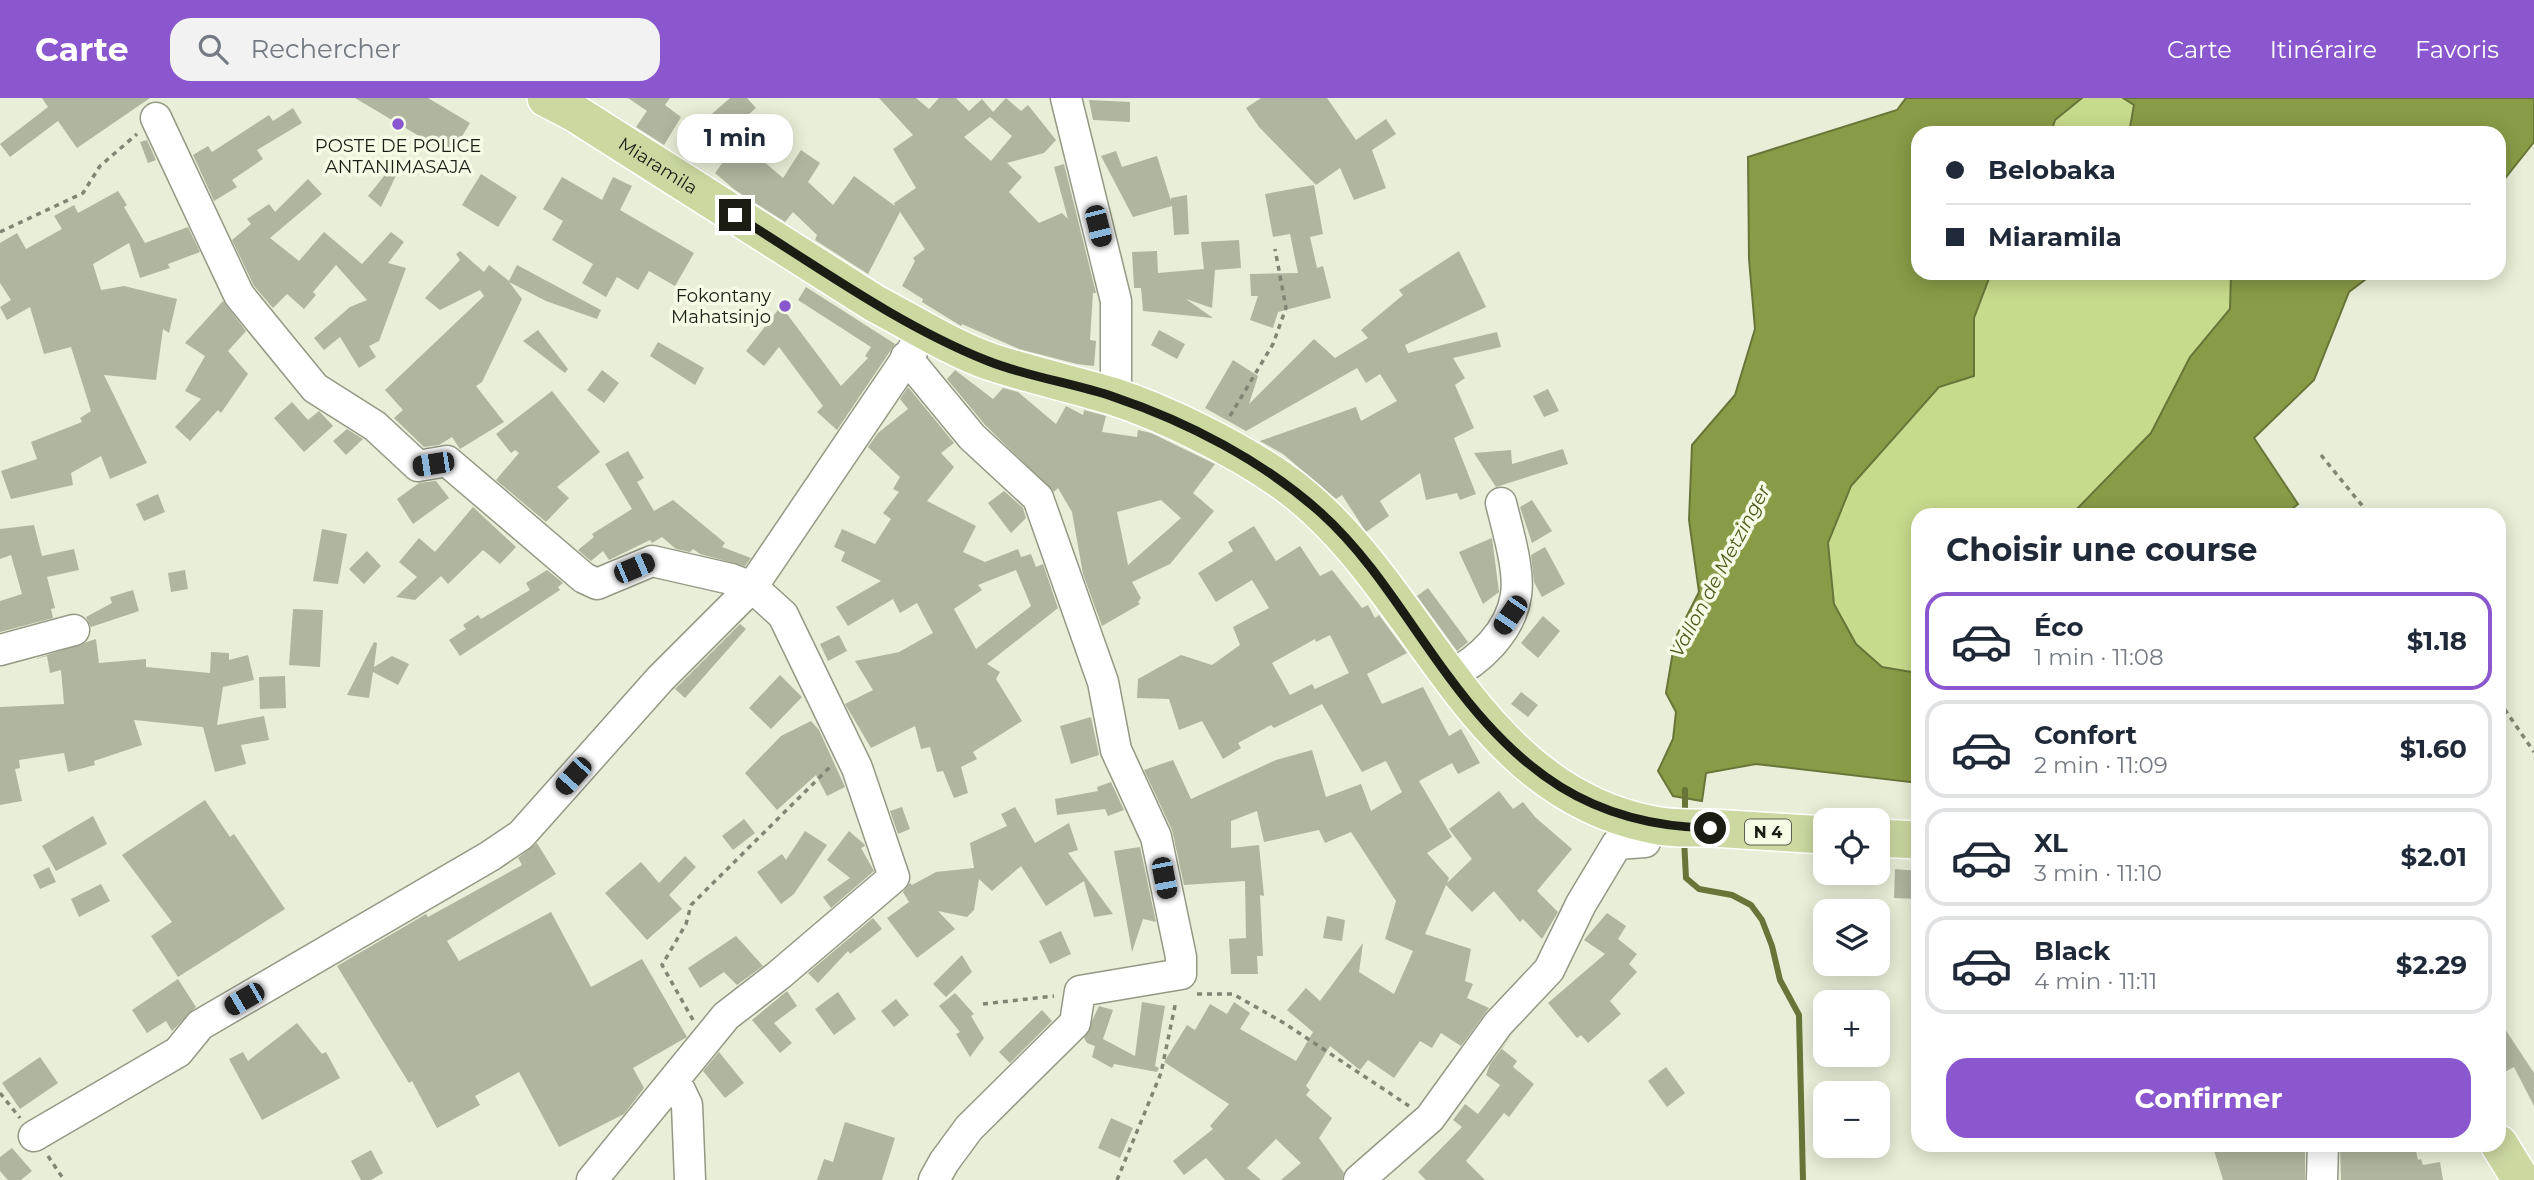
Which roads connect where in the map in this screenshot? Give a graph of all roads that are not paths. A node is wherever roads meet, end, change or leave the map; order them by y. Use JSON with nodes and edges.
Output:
{"nodes":[{"id":1,"x":1066,"y":98,"type":"edge"},
{"id":2,"x":567,"y":103,"type":"edge"},
{"id":3,"x":156,"y":118,"type":"road end"},
{"id":4,"x":916,"y":344,"type":"junction"},
{"id":5,"x":1116,"y":397,"type":"junction"},
{"id":6,"x":1501,"y":503,"type":"dead end"},
{"id":7,"x":752,"y":587,"type":"junction"},
{"id":8,"x":74,"y":630,"type":"dead end"},
{"id":9,"x":0,"y":650,"type":"edge"},
{"id":10,"x":1448,"y":676,"type":"junction"},
{"id":11,"x":1652,"y":825,"type":"junction"},
{"id":12,"x":1813,"y":834,"type":"edge"},
{"id":13,"x":1890,"y":839,"type":"edge"},
{"id":14,"x":1911,"y":840,"type":"edge"},
{"id":15,"x":675,"y":1080,"type":"junction"},
{"id":16,"x":34,"y":1136,"type":"dead end"},
{"id":17,"x":2323,"y":1152,"type":"edge"},
{"id":18,"x":2504,"y":1152,"type":"edge"},
{"id":19,"x":593,"y":1180,"type":"edge"},
{"id":20,"x":690,"y":1180,"type":"edge"},
{"id":21,"x":934,"y":1180,"type":"edge"},
{"id":22,"x":1359,"y":1180,"type":"edge"},
{"id":23,"x":2322,"y":1180,"type":"edge"},
{"id":24,"x":2521,"y":1180,"type":"edge"}],
"edges":[{"from":1,"to":5,"type":"street"},
{"from":2,"to":4,"type":"main road","name":"Miaramila","number":"N 4"},
{"from":3,"to":7,"type":"street"},
{"from":4,"to":5,"type":"main road","name":"Miaramila","number":"N 4"},
{"from":4,"to":7,"type":"street"},
{"from":4,"to":21,"type":"street"},
{"from":5,"to":10,"type":"main road","name":"Miaramila","number":"N 4"},
{"from":6,"to":10,"type":"street"},
{"from":7,"to":15,"type":"street"},
{"from":7,"to":16,"type":"street"},
{"from":8,"to":9,"type":"street"},
{"from":10,"to":11,"type":"main road","name":"Miaramila","number":"N 4"},
{"from":11,"to":12,"type":"main road","number":"N 4"},
{"from":11,"to":22,"type":"street"},
{"from":13,"to":14,"type":"main road"},
{"from":15,"to":19,"type":"street"},
{"from":15,"to":20,"type":"street"},
{"from":17,"to":23,"type":"street"},
{"from":18,"to":24,"type":"main road"}]}
